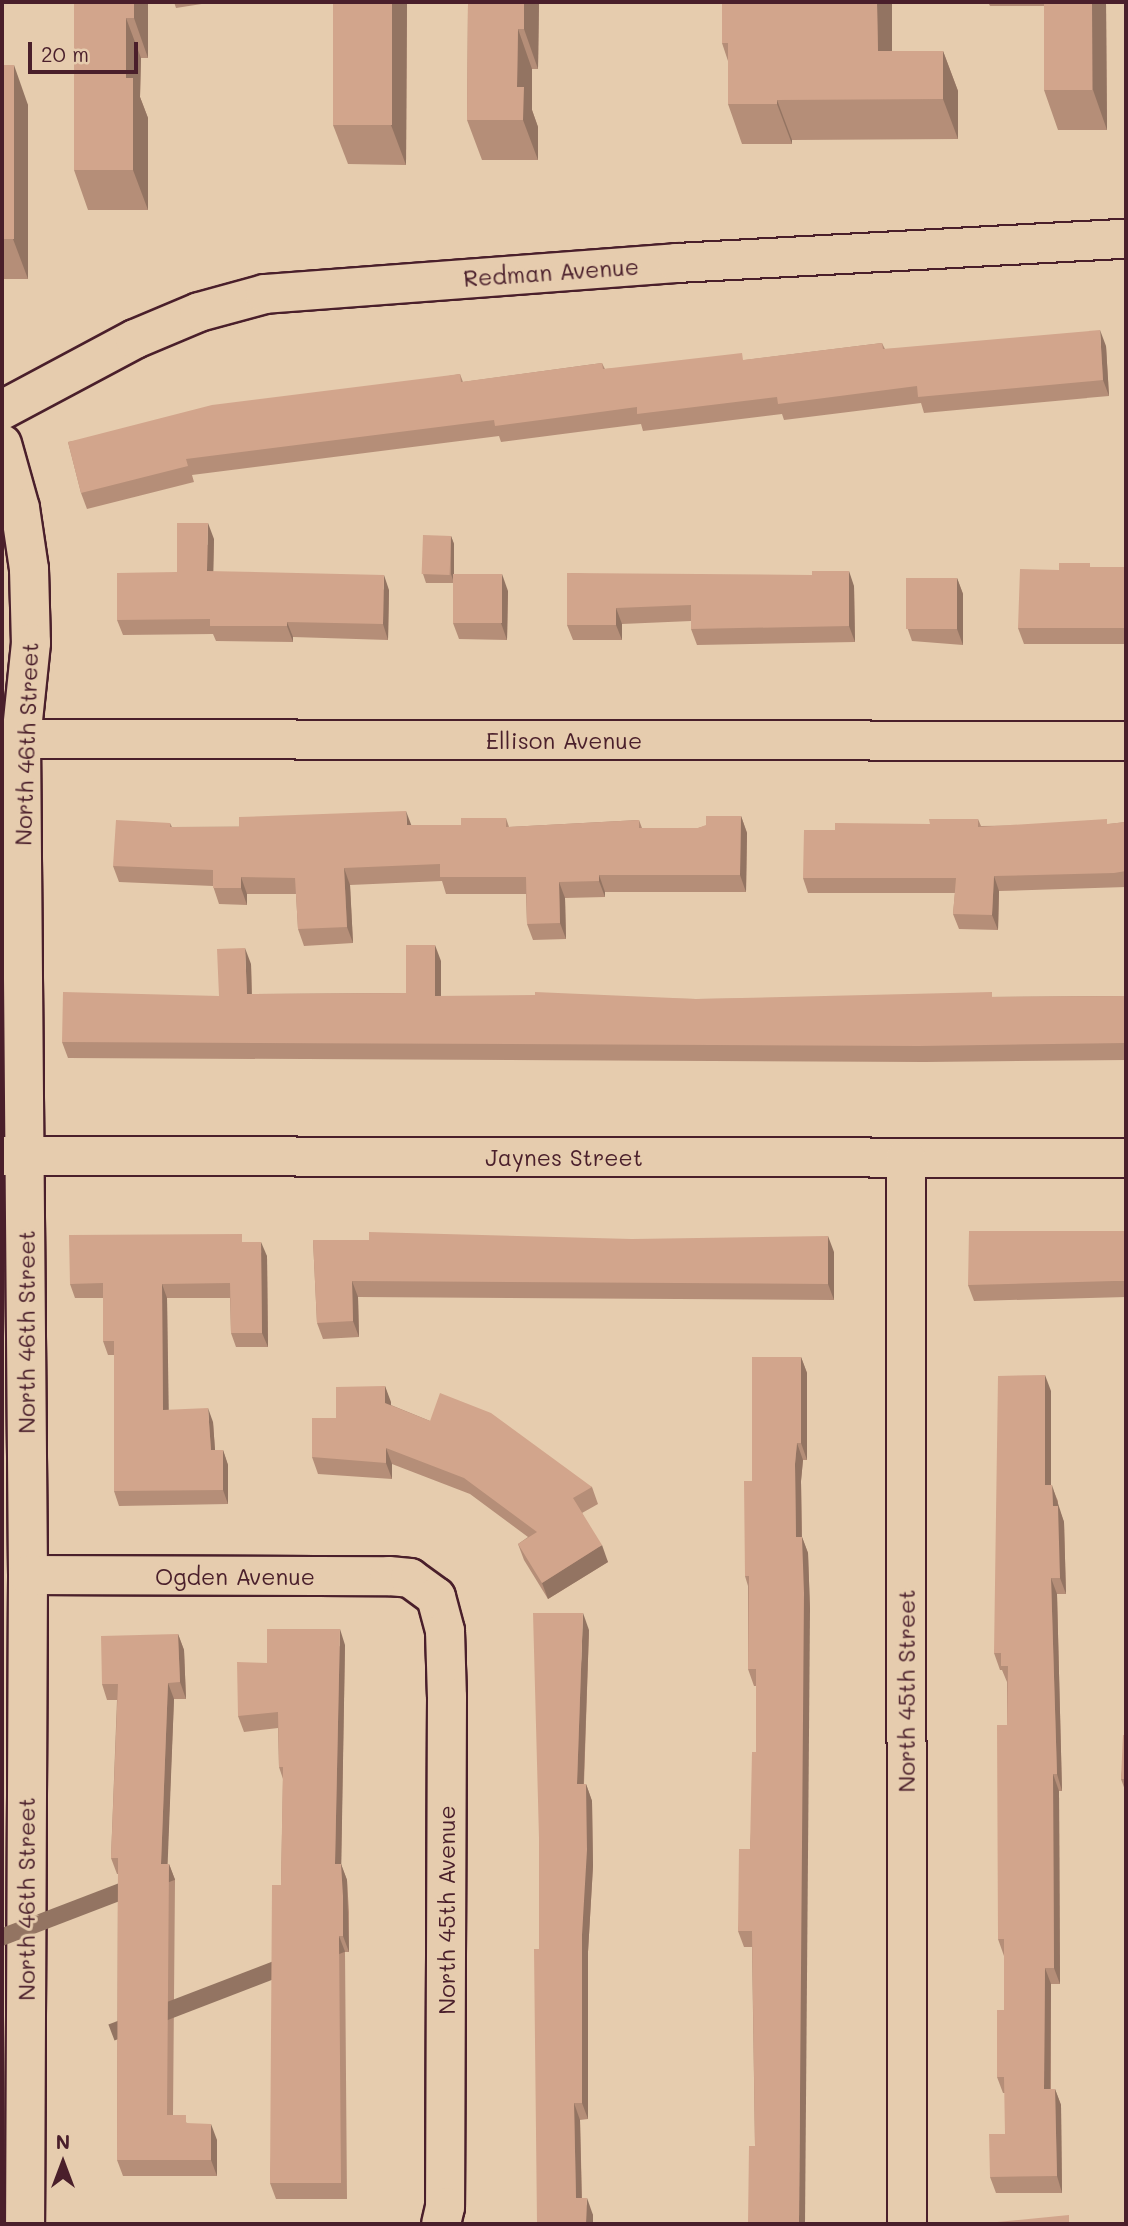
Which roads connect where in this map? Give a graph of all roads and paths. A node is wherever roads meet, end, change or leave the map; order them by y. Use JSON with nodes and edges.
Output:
{"nodes":[{"id":1,"x":1126,"y":239,"type":"edge"},
{"id":2,"x":2,"y":410,"type":"edge"},
{"id":3,"x":2,"y":444,"type":"edge"},
{"id":4,"x":12,"y":739,"type":"edge"},
{"id":5,"x":1126,"y":741,"type":"edge"},
{"id":6,"x":13,"y":1156,"type":"edge"},
{"id":7,"x":906,"y":1157,"type":"junction"},
{"id":8,"x":1126,"y":1158,"type":"edge"},
{"id":9,"x":28,"y":1575,"type":"junction"},
{"id":10,"x":436,"y":1597,"type":"joint"},
{"id":11,"x":25,"y":2224,"type":"edge"},
{"id":12,"x":441,"y":2224,"type":"edge"},
{"id":13,"x":907,"y":2224,"type":"edge"}],
"edges":[{"from":1,"to":2,"type":"street","name":"Redman Avenue"},
{"from":3,"to":4,"type":"street","name":"North 46th Street"},
{"from":4,"to":5,"type":"street","name":"Ellison Avenue"},
{"from":4,"to":6,"type":"street","name":"North 46th Street"},
{"from":6,"to":7,"type":"street","name":"Jaynes Street"},
{"from":6,"to":9,"type":"street","name":"North 46th Street"},
{"from":7,"to":8,"type":"street","name":"Jaynes Street"},
{"from":7,"to":13,"type":"street","name":"North 45th Street"},
{"from":9,"to":10,"type":"street","name":"Ogden Avenue"},
{"from":9,"to":11,"type":"street","name":"North 46th Street"},
{"from":10,"to":12,"type":"street","name":"North 45th Avenue"}]}
